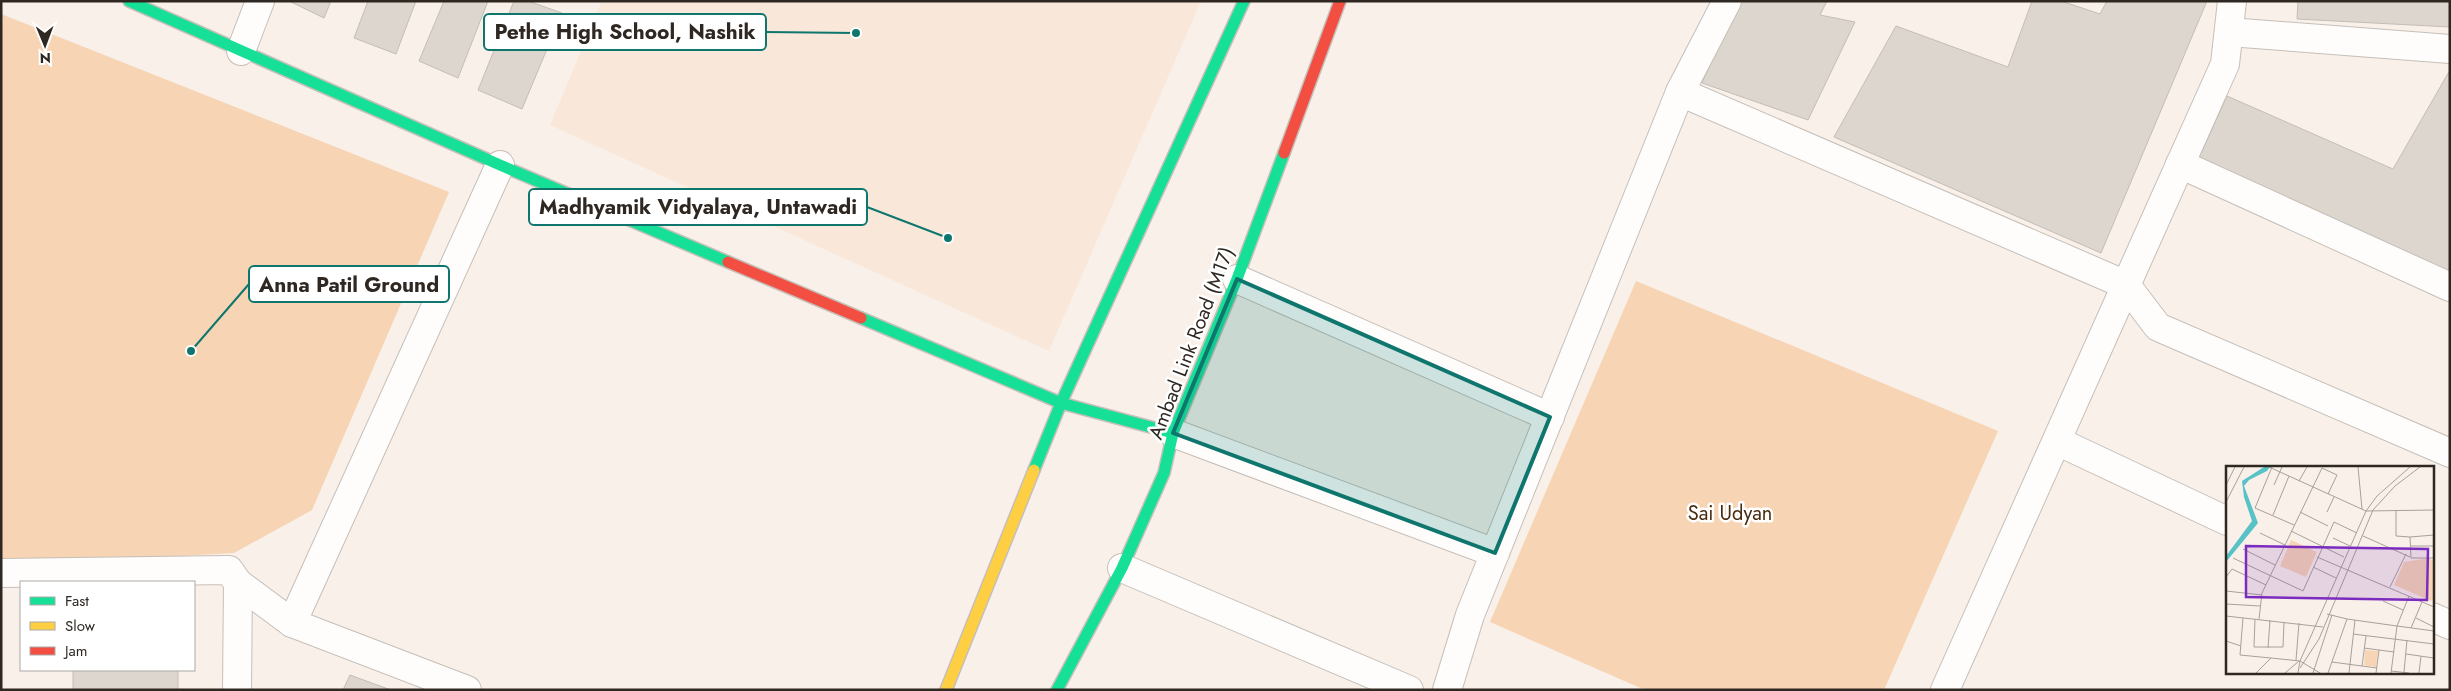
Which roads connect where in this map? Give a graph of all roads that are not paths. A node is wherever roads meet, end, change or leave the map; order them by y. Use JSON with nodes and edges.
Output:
{"nodes":[{"id":1,"x":129,"y":1,"type":"edge"},
{"id":2,"x":260,"y":1,"type":"edge"},
{"id":3,"x":1244,"y":1,"type":"edge"},
{"id":4,"x":1340,"y":1,"type":"edge"},
{"id":5,"x":1727,"y":1,"type":"edge"},
{"id":6,"x":2232,"y":1,"type":"edge"},
{"id":7,"x":2229,"y":32,"type":"junction"},
{"id":8,"x":2450,"y":49,"type":"edge"},
{"id":9,"x":241,"y":51,"type":"junction"},
{"id":10,"x":1680,"y":92,"type":"junction"},
{"id":11,"x":2180,"y":164,"type":"junction"},
{"id":12,"x":500,"y":165,"type":"junction"},
{"id":13,"x":1237,"y":279,"type":"junction"},
{"id":14,"x":2126,"y":285,"type":"junction"},
{"id":15,"x":2450,"y":287,"type":"edge"},
{"id":16,"x":1061,"y":403,"type":"junction"},
{"id":17,"x":1550,"y":417,"type":"junction"},
{"id":18,"x":1173,"y":433,"type":"junction"},
{"id":19,"x":2057,"y":441,"type":"junction"},
{"id":20,"x":2450,"y":452,"type":"edge"},
{"id":21,"x":2226,"y":521,"type":"edge"},
{"id":22,"x":1495,"y":553,"type":"junction"},
{"id":23,"x":1122,"y":568,"type":"junction"},
{"id":24,"x":1,"y":573,"type":"edge"},
{"id":25,"x":238,"y":583,"type":"junction"},
{"id":26,"x":2434,"y":618,"type":"edge"},
{"id":27,"x":292,"y":623,"type":"junction"},
{"id":28,"x":2450,"y":625,"type":"edge"},
{"id":29,"x":237,"y":690,"type":"edge"},
{"id":30,"x":467,"y":690,"type":"edge"},
{"id":31,"x":946,"y":690,"type":"edge"},
{"id":32,"x":1057,"y":690,"type":"edge"},
{"id":33,"x":1409,"y":690,"type":"edge"},
{"id":34,"x":1447,"y":690,"type":"edge"},
{"id":35,"x":1945,"y":690,"type":"edge"}],
"edges":[{"from":1,"to":9,"type":"main road"},
{"from":2,"to":9,"type":"street"},
{"from":3,"to":16,"type":"main road"},
{"from":4,"to":13,"type":"main road","name":"Ambad Link Road (M17)"},
{"from":5,"to":10,"type":"street"},
{"from":6,"to":7,"type":"street"},
{"from":7,"to":8,"type":"street"},
{"from":7,"to":11,"type":"street"},
{"from":9,"to":12,"type":"main road"},
{"from":10,"to":14,"type":"street"},
{"from":10,"to":17,"type":"street"},
{"from":11,"to":14,"type":"street"},
{"from":11,"to":15,"type":"street"},
{"from":12,"to":16,"type":"main road"},
{"from":12,"to":27,"type":"street"},
{"from":13,"to":17,"type":"street"},
{"from":13,"to":18,"type":"main road","name":"Ambad Link Road (M17)"},
{"from":14,"to":19,"type":"street"},
{"from":14,"to":20,"type":"street"},
{"from":16,"to":18,"type":"main road"},
{"from":16,"to":31,"type":"main road"},
{"from":17,"to":22,"type":"street"},
{"from":18,"to":22,"type":"street"},
{"from":18,"to":23,"type":"main road","name":"Ambad Link Road (M17)"},
{"from":19,"to":21,"type":"street"},
{"from":19,"to":35,"type":"street"},
{"from":22,"to":34,"type":"street"},
{"from":23,"to":32,"type":"main road","name":"Ambad Link Road (M17)"},
{"from":23,"to":33,"type":"street"},
{"from":24,"to":25,"type":"street"},
{"from":25,"to":27,"type":"street"},
{"from":25,"to":29,"type":"street"},
{"from":26,"to":28,"type":"street"},
{"from":27,"to":30,"type":"street"}]}
